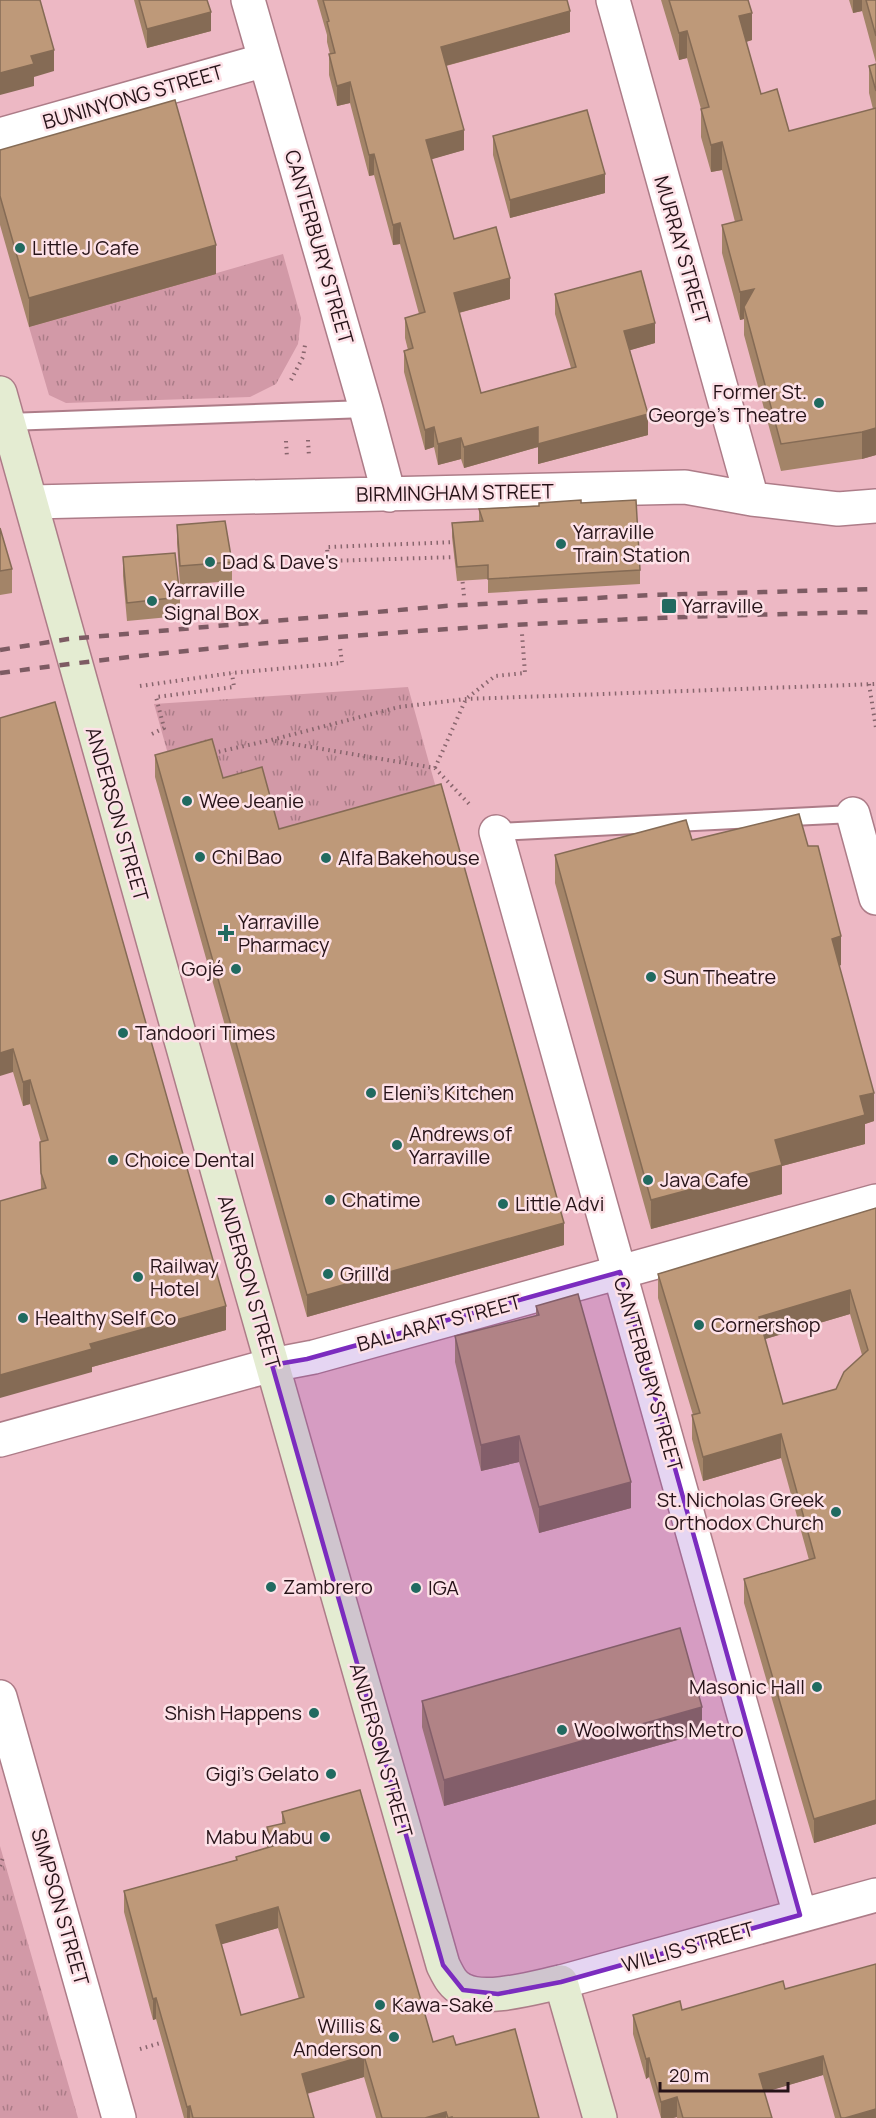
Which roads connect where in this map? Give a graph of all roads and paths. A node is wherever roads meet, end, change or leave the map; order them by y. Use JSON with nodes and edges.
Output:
{"nodes":[{"id":1,"x":249,"y":0,"type":"edge"},
{"id":2,"x":613,"y":0,"type":"edge"},
{"id":3,"x":265,"y":60,"type":"junction"},
{"id":4,"x":0,"y":135,"type":"edge"},
{"id":5,"x":306,"y":339,"type":"dead end"},
{"id":6,"x":294,"y":377,"type":"dead end"},
{"id":7,"x":4,"y":408,"type":"edge"},
{"id":8,"x":366,"y":409,"type":"junction"},
{"id":9,"x":308,"y":434,"type":"dead end"},
{"id":10,"x":309,"y":460,"type":"dead end"},
{"id":11,"x":389,"y":495,"type":"junction"},
{"id":12,"x":752,"y":499,"type":"junction"},
{"id":13,"x":32,"y":502,"type":"junction"},
{"id":14,"x":876,"y":506,"type":"edge"},
{"id":15,"x":378,"y":545,"type":"joint"},
{"id":16,"x":462,"y":567,"type":"edge"},
{"id":17,"x":464,"y":596,"type":"dead end"},
{"id":18,"x":522,"y":634,"type":"dead end"},
{"id":19,"x":340,"y":647,"type":"dead end"},
{"id":20,"x":232,"y":673,"type":"junction"},
{"id":21,"x":869,"y":684,"type":"junction"},
{"id":22,"x":876,"y":684,"type":"edge"},
{"id":23,"x":140,"y":686,"type":"dead end"},
{"id":24,"x":466,"y":699,"type":"junction"},
{"id":25,"x":876,"y":728,"type":"edge"},
{"id":26,"x":152,"y":734,"type":"dead end"},
{"id":27,"x":271,"y":740,"type":"junction"},
{"id":28,"x":204,"y":755,"type":"edge"},
{"id":29,"x":435,"y":768,"type":"junction"},
{"id":30,"x":853,"y":814,"type":"joint"},
{"id":31,"x":496,"y":832,"type":"junction"},
{"id":32,"x":876,"y":898,"type":"edge"},
{"id":33,"x":876,"y":1201,"type":"edge"},
{"id":34,"x":620,"y":1272,"type":"junction"},
{"id":35,"x":272,"y":1365,"type":"junction"},
{"id":36,"x":0,"y":1440,"type":"edge"},
{"id":37,"x":0,"y":1697,"type":"edge"},
{"id":38,"x":876,"y":1895,"type":"edge"},
{"id":39,"x":800,"y":1915,"type":"junction"},
{"id":40,"x":561,"y":1982,"type":"junction"},
{"id":41,"x":498,"y":1994,"type":"joint"},
{"id":42,"x":169,"y":2041,"type":"edge"},
{"id":43,"x":102,"y":2059,"type":"junction"},
{"id":44,"x":119,"y":2118,"type":"edge"},
{"id":45,"x":600,"y":2118,"type":"edge"}],
"edges":[{"from":1,"to":3,"type":"street","name":"CANTERBURY STREET"},
{"from":2,"to":12,"type":"street","name":"MURRAY STREET"},
{"from":3,"to":4,"type":"street","name":"BUNINYONG STREET"},
{"from":3,"to":8,"type":"street","name":"CANTERBURY STREET"},
{"from":5,"to":6,"type":"path"},
{"from":7,"to":8,"type":"lane"},
{"from":7,"to":13,"type":"street","name":"ANDERSON STREET"},
{"from":8,"to":11,"type":"street","name":"CANTERBURY STREET"},
{"from":9,"to":10,"type":"path"},
{"from":11,"to":12,"type":"street","name":"BIRMINGHAM STREET"},
{"from":11,"to":13,"type":"street","name":"BIRMINGHAM STREET"},
{"from":12,"to":14,"type":"street","name":"BIRMINGHAM STREET"},
{"from":13,"to":35,"type":"street","name":"ANDERSON STREET"},
{"from":15,"to":15,"type":"path"},
{"from":16,"to":17,"type":"path"},
{"from":18,"to":24,"type":"path"},
{"from":19,"to":20,"type":"path"},
{"from":20,"to":23,"type":"path"},
{"from":20,"to":26,"type":"path"},
{"from":21,"to":22,"type":"path"},
{"from":21,"to":24,"type":"path"},
{"from":21,"to":25,"type":"path"},
{"from":24,"to":27,"type":"path"},
{"from":24,"to":29,"type":"path"},
{"from":27,"to":28,"type":"path"},
{"from":27,"to":29,"type":"path"},
{"from":29,"to":31,"type":"path"},
{"from":30,"to":31,"type":"lane"},
{"from":30,"to":32,"type":"street"},
{"from":31,"to":34,"type":"street","name":"CANTERBURY STREET"},
{"from":33,"to":34,"type":"street","name":"BALLARAT STREET"},
{"from":34,"to":35,"type":"street","name":"BALLARAT STREET"},
{"from":34,"to":39,"type":"street","name":"CANTERBURY STREET"},
{"from":35,"to":36,"type":"street","name":"BALLARAT STREET"},
{"from":35,"to":41,"type":"street","name":"ANDERSON STREET"},
{"from":37,"to":43,"type":"street","name":"SIMPSON STREET"},
{"from":38,"to":39,"type":"street","name":"WILLIS STREET"},
{"from":39,"to":40,"type":"street","name":"WILLIS STREET"},
{"from":40,"to":41,"type":"street","name":"WILLIS STREET"},
{"from":40,"to":45,"type":"street"},
{"from":42,"to":43,"type":"path"},
{"from":43,"to":44,"type":"street","name":"SIMPSON STREET"}]}
